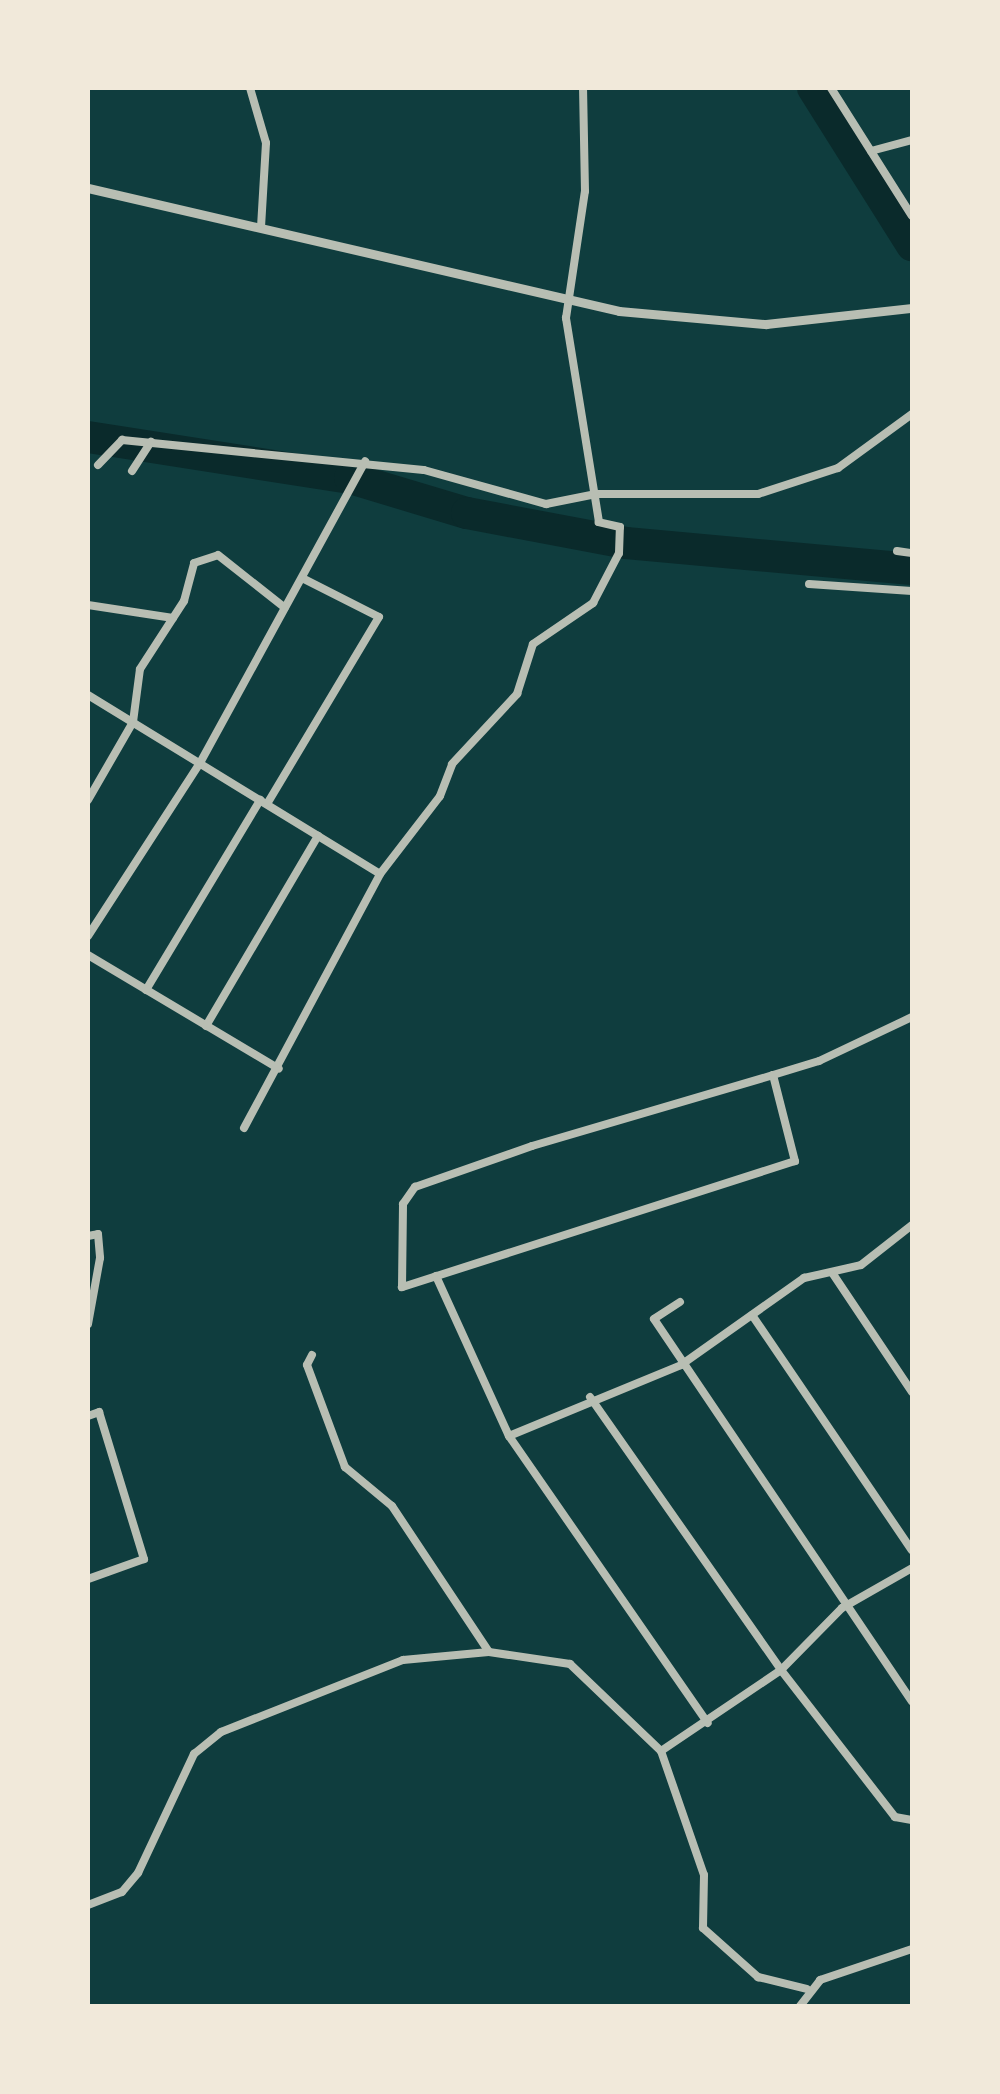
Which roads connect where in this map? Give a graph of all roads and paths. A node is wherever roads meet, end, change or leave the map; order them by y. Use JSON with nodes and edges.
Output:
{"nodes":[{"id":1,"x":250,"y":88,"type":"edge"},
{"id":2,"x":583,"y":88,"type":"edge"},
{"id":3,"x":831,"y":88,"type":"edge"},
{"id":4,"x":912,"y":140,"type":"edge"},
{"id":5,"x":871,"y":150,"type":"junction"},
{"id":6,"x":88,"y":188,"type":"edge"},
{"id":7,"x":912,"y":216,"type":"edge"},
{"id":8,"x":261,"y":226,"type":"junction"},
{"id":9,"x":568,"y":299,"type":"junction"},
{"id":10,"x":912,"y":308,"type":"edge"},
{"id":11,"x":912,"y":414,"type":"edge"},
{"id":12,"x":151,"y":442,"type":"junction"},
{"id":13,"x":365,"y":462,"type":"junction"},
{"id":14,"x":98,"y":465,"type":"dead end"},
{"id":15,"x":132,"y":471,"type":"dead end"},
{"id":16,"x":596,"y":494,"type":"junction"},
{"id":17,"x":896,"y":551,"type":"dead end"},
{"id":18,"x":912,"y":552,"type":"edge"},
{"id":19,"x":302,"y":578,"type":"junction"},
{"id":20,"x":808,"y":584,"type":"dead end"},
{"id":21,"x":912,"y":591,"type":"edge"},
{"id":22,"x":88,"y":604,"type":"edge"},
{"id":23,"x":285,"y":608,"type":"junction"},
{"id":24,"x":173,"y":618,"type":"junction"},
{"id":25,"x":88,"y":695,"type":"edge"},
{"id":26,"x":132,"y":722,"type":"junction"},
{"id":27,"x":200,"y":763,"type":"junction"},
{"id":28,"x":88,"y":800,"type":"edge"},
{"id":29,"x":263,"y":802,"type":"junction"},
{"id":30,"x":318,"y":836,"type":"junction"},
{"id":31,"x":380,"y":874,"type":"junction"},
{"id":32,"x":88,"y":936,"type":"edge"},
{"id":33,"x":88,"y":955,"type":"edge"},
{"id":34,"x":146,"y":990,"type":"junction"},
{"id":35,"x":912,"y":1017,"type":"edge"},
{"id":36,"x":206,"y":1026,"type":"junction"},
{"id":37,"x":279,"y":1069,"type":"junction"},
{"id":38,"x":773,"y":1075,"type":"junction"},
{"id":39,"x":244,"y":1128,"type":"dead end"},
{"id":40,"x":911,"y":1230,"type":"edge"},
{"id":41,"x":88,"y":1236,"type":"edge"},
{"id":42,"x":833,"y":1274,"type":"junction"},
{"id":43,"x":436,"y":1276,"type":"junction"},
{"id":44,"x":680,"y":1302,"type":"dead end"},
{"id":45,"x":752,"y":1314,"type":"junction"},
{"id":46,"x":88,"y":1324,"type":"edge"},
{"id":47,"x":312,"y":1355,"type":"dead end"},
{"id":48,"x":681,"y":1365,"type":"junction"},
{"id":49,"x":912,"y":1392,"type":"edge"},
{"id":50,"x":590,"y":1397,"type":"junction"},
{"id":51,"x":88,"y":1416,"type":"edge"},
{"id":52,"x":508,"y":1436,"type":"junction"},
{"id":53,"x":912,"y":1550,"type":"edge"},
{"id":54,"x":912,"y":1568,"type":"edge"},
{"id":55,"x":88,"y":1579,"type":"edge"},
{"id":56,"x":842,"y":1608,"type":"junction"},
{"id":57,"x":489,"y":1652,"type":"junction"},
{"id":58,"x":780,"y":1670,"type":"junction"},
{"id":59,"x":912,"y":1701,"type":"edge"},
{"id":60,"x":708,"y":1723,"type":"junction"},
{"id":61,"x":661,"y":1751,"type":"junction"},
{"id":62,"x":912,"y":1820,"type":"edge"},
{"id":63,"x":88,"y":1905,"type":"edge"},
{"id":64,"x":912,"y":1949,"type":"edge"},
{"id":65,"x":808,"y":1990,"type":"junction"},
{"id":66,"x":800,"y":2006,"type":"edge"}],
"edges":[{"from":1,"to":8,"type":"street"},
{"from":2,"to":9,"type":"street"},
{"from":3,"to":5,"type":"street"},
{"from":4,"to":5,"type":"street"},
{"from":5,"to":7,"type":"street"},
{"from":6,"to":8,"type":"street"},
{"from":8,"to":9,"type":"street"},
{"from":9,"to":10,"type":"street"},
{"from":9,"to":16,"type":"street"},
{"from":11,"to":16,"type":"street"},
{"from":12,"to":13,"type":"street"},
{"from":12,"to":14,"type":"street"},
{"from":12,"to":15,"type":"street"},
{"from":13,"to":16,"type":"street"},
{"from":13,"to":19,"type":"street"},
{"from":16,"to":31,"type":"street"},
{"from":17,"to":18,"type":"street"},
{"from":19,"to":23,"type":"street"},
{"from":19,"to":29,"type":"street"},
{"from":20,"to":21,"type":"street"},
{"from":22,"to":24,"type":"street"},
{"from":23,"to":24,"type":"street"},
{"from":23,"to":27,"type":"street"},
{"from":24,"to":26,"type":"street"},
{"from":25,"to":26,"type":"street"},
{"from":26,"to":27,"type":"street"},
{"from":26,"to":28,"type":"street"},
{"from":27,"to":29,"type":"street"},
{"from":27,"to":32,"type":"street"},
{"from":29,"to":30,"type":"street"},
{"from":29,"to":34,"type":"street"},
{"from":30,"to":31,"type":"street"},
{"from":30,"to":36,"type":"street"},
{"from":31,"to":37,"type":"street"},
{"from":33,"to":34,"type":"street"},
{"from":34,"to":36,"type":"street"},
{"from":35,"to":38,"type":"street"},
{"from":36,"to":37,"type":"street"},
{"from":37,"to":39,"type":"street"},
{"from":38,"to":43,"type":"street"},
{"from":38,"to":43,"type":"street"},
{"from":40,"to":42,"type":"street"},
{"from":41,"to":46,"type":"street"},
{"from":42,"to":45,"type":"street"},
{"from":42,"to":49,"type":"street"},
{"from":43,"to":52,"type":"street"},
{"from":44,"to":48,"type":"street"},
{"from":45,"to":48,"type":"street"},
{"from":45,"to":53,"type":"street"},
{"from":47,"to":57,"type":"street"},
{"from":48,"to":50,"type":"street"},
{"from":48,"to":56,"type":"street"},
{"from":50,"to":52,"type":"street"},
{"from":50,"to":58,"type":"street"},
{"from":51,"to":55,"type":"street"},
{"from":52,"to":60,"type":"street"},
{"from":54,"to":56,"type":"street"},
{"from":56,"to":58,"type":"street"},
{"from":56,"to":59,"type":"street"},
{"from":57,"to":61,"type":"street"},
{"from":57,"to":63,"type":"street"},
{"from":58,"to":60,"type":"street"},
{"from":58,"to":62,"type":"street"},
{"from":60,"to":61,"type":"street"},
{"from":61,"to":65,"type":"street"},
{"from":64,"to":65,"type":"street"},
{"from":65,"to":66,"type":"street"}]}
